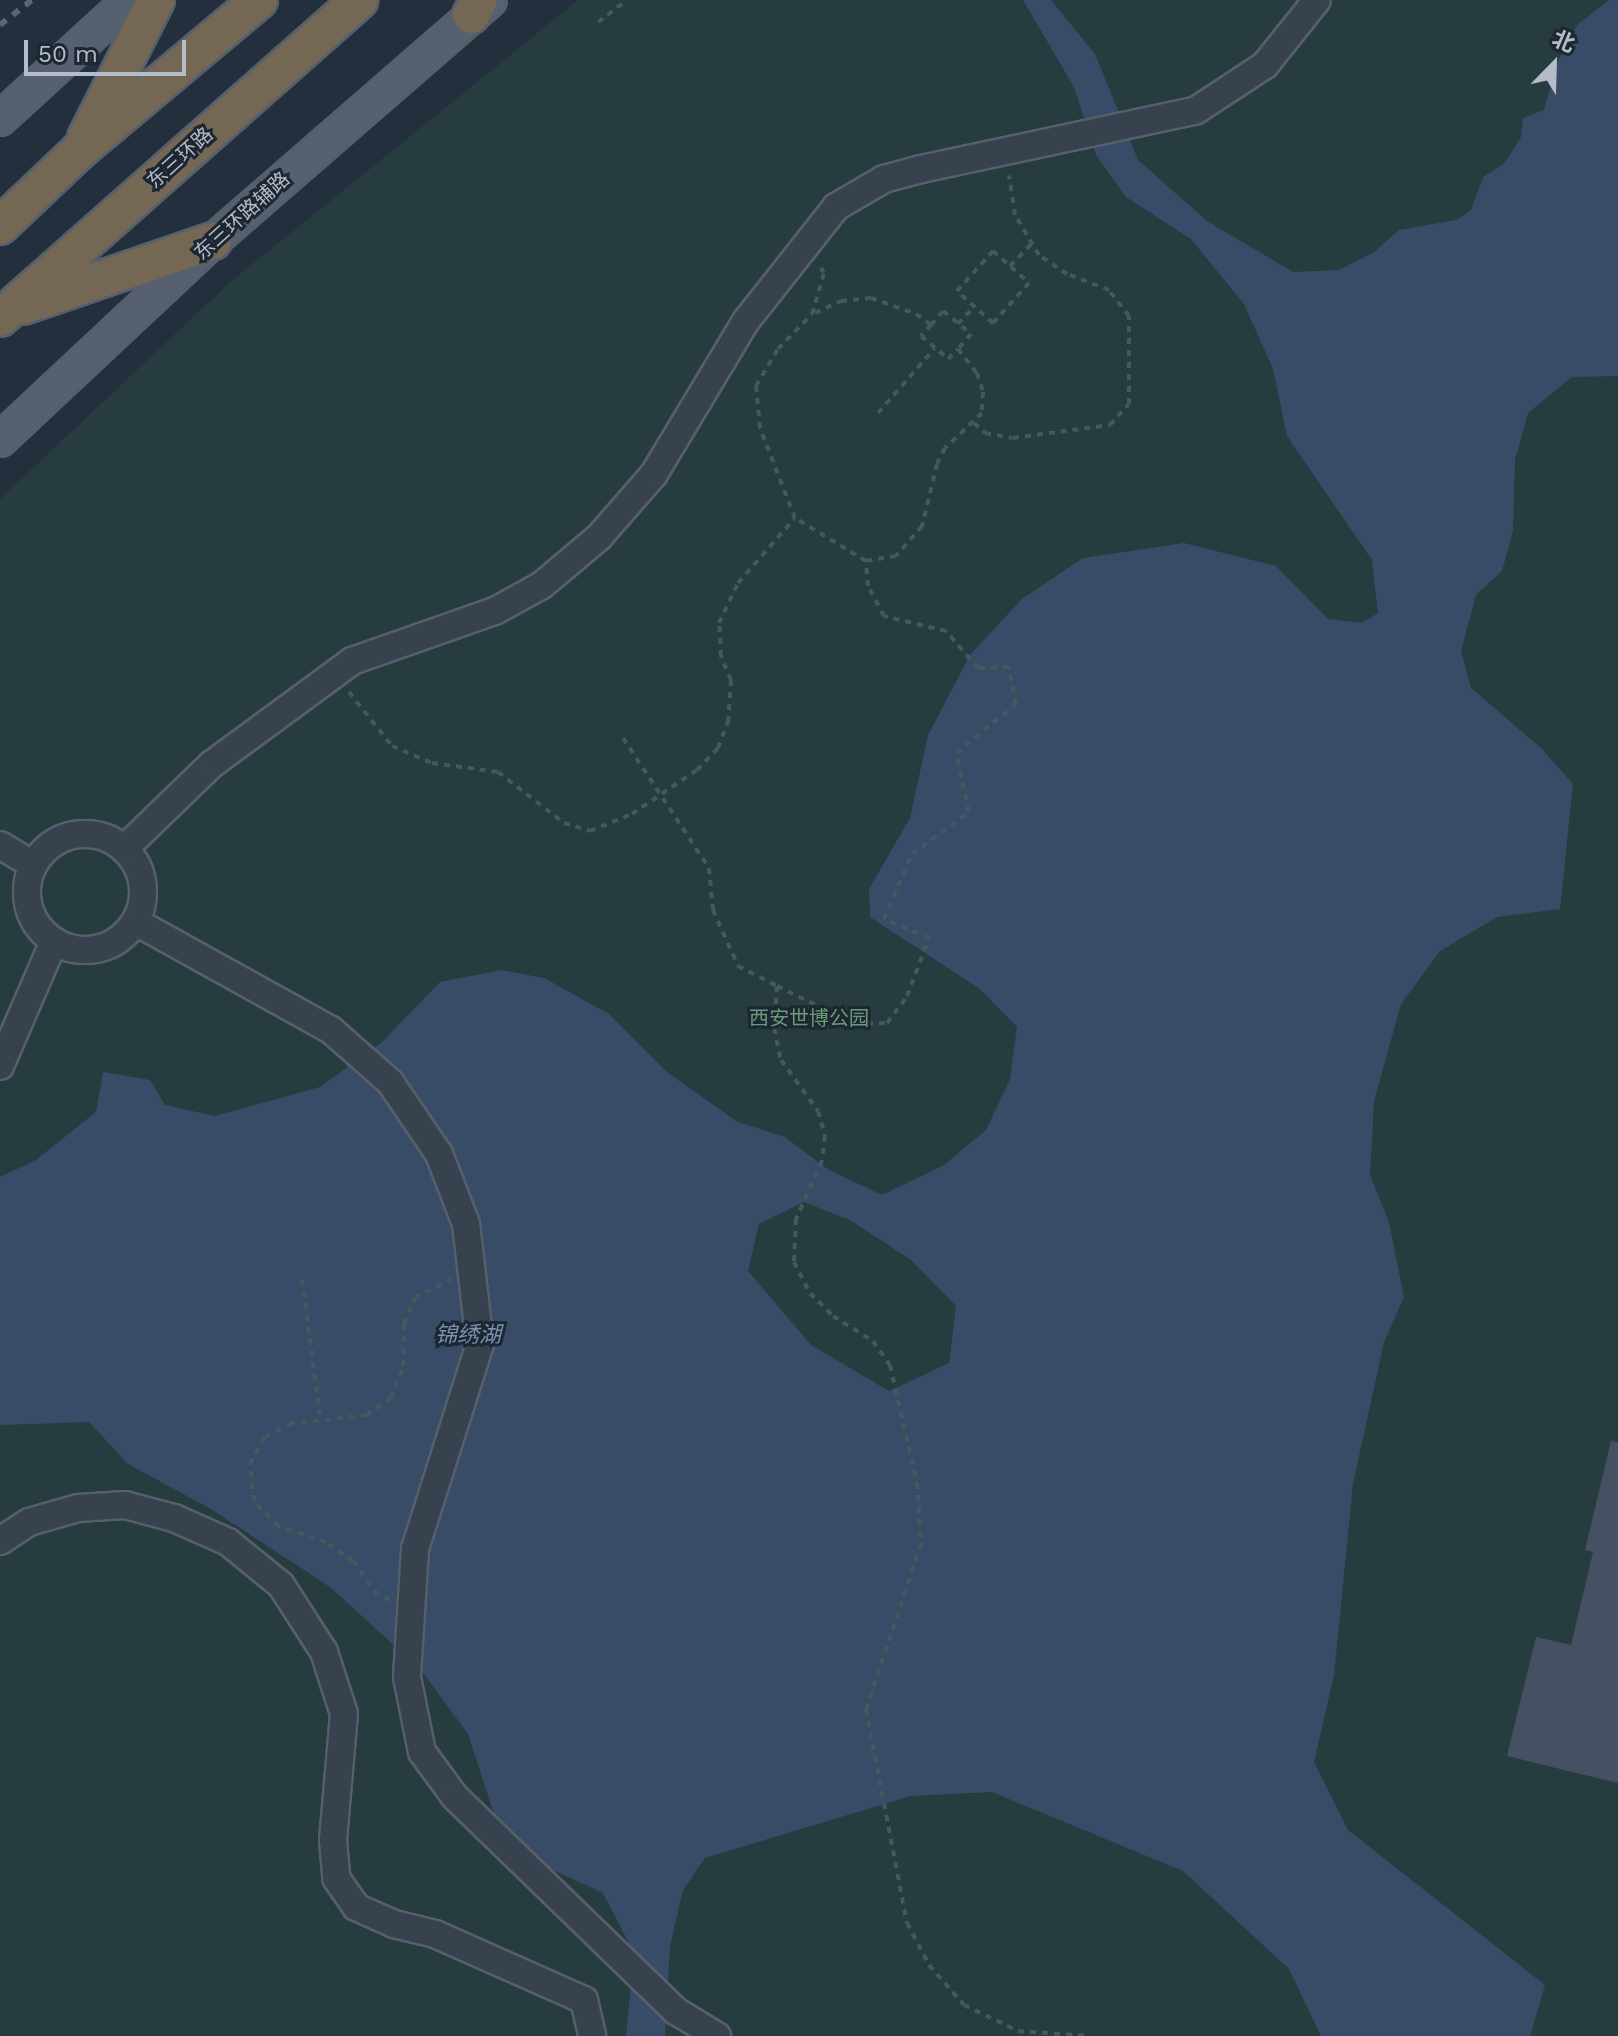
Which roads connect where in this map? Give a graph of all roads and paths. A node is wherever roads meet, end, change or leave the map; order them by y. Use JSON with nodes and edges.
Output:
{"nodes":[{"id":1,"x":130,"y":0,"type":"edge"},
{"id":2,"x":156,"y":0,"type":"edge"},
{"id":3,"x":259,"y":0,"type":"edge"},
{"id":4,"x":360,"y":0,"type":"edge"},
{"id":5,"x":627,"y":0,"type":"edge"},
{"id":6,"x":1317,"y":0,"type":"edge"},
{"id":7,"x":480,"y":5,"type":"edge"},
{"id":8,"x":598,"y":22,"type":"dead end"},
{"id":9,"x":0,"y":119,"type":"edge"},
{"id":10,"x":79,"y":151,"type":"junction"},
{"id":11,"x":1006,"y":153,"type":"junction"},
{"id":12,"x":0,"y":226,"type":"edge"},
{"id":13,"x":213,"y":241,"type":"junction"},
{"id":14,"x":1032,"y":243,"type":"junction"},
{"id":15,"x":802,"y":244,"type":"junction"},
{"id":16,"x":1010,"y":266,"type":"junction"},
{"id":17,"x":974,"y":307,"type":"junction"},
{"id":18,"x":812,"y":314,"type":"junction"},
{"id":19,"x":3,"y":315,"type":"edge"},
{"id":20,"x":958,"y":324,"type":"junction"},
{"id":21,"x":931,"y":325,"type":"junction"},
{"id":22,"x":935,"y":348,"type":"junction"},
{"id":23,"x":958,"y":349,"type":"junction"},
{"id":24,"x":878,"y":413,"type":"dead end"},
{"id":25,"x":974,"y":423,"type":"junction"},
{"id":26,"x":0,"y":440,"type":"edge"},
{"id":27,"x":795,"y":518,"type":"junction"},
{"id":28,"x":866,"y":561,"type":"junction"},
{"id":29,"x":335,"y":674,"type":"junction"},
{"id":30,"x":623,"y":738,"type":"dead end"},
{"id":31,"x":660,"y":795,"type":"junction"},
{"id":32,"x":0,"y":845,"type":"edge"},
{"id":33,"x":124,"y":849,"type":"junction"},
{"id":34,"x":33,"y":865,"type":"junction"},
{"id":35,"x":136,"y":922,"type":"junction"},
{"id":36,"x":54,"y":941,"type":"junction"},
{"id":37,"x":777,"y":986,"type":"junction"},
{"id":38,"x":0,"y":1066,"type":"edge"},
{"id":39,"x":472,"y":1273,"type":"junction"},
{"id":40,"x":302,"y":1279,"type":"dead end"},
{"id":41,"x":320,"y":1416,"type":"junction"},
{"id":42,"x":0,"y":1541,"type":"edge"},
{"id":43,"x":411,"y":1606,"type":"junction"},
{"id":44,"x":592,"y":2036,"type":"edge"},
{"id":45,"x":717,"y":2036,"type":"edge"},
{"id":46,"x":1090,"y":2036,"type":"edge"}],
"edges":[{"from":1,"to":9,"type":"main road"},
{"from":2,"to":10,"type":"highway"},
{"from":3,"to":10,"type":"highway"},
{"from":4,"to":19,"type":"highway","name":"东三环路"},
{"from":5,"to":8,"type":"path"},
{"from":6,"to":11,"type":"lane"},
{"from":7,"to":13,"type":"main road","name":"东三环路辅路"},
{"from":10,"to":12,"type":"highway"},
{"from":11,"to":14,"type":"path"},
{"from":11,"to":15,"type":"lane"},
{"from":13,"to":19,"type":"highway"},
{"from":13,"to":26,"type":"main road","name":"东三环路辅路"},
{"from":14,"to":16,"type":"path"},
{"from":14,"to":25,"type":"path"},
{"from":15,"to":18,"type":"path"},
{"from":15,"to":29,"type":"lane"},
{"from":16,"to":17,"type":"path"},
{"from":16,"to":17,"type":"path"},
{"from":17,"to":20,"type":"path"},
{"from":18,"to":21,"type":"path"},
{"from":18,"to":27,"type":"path"},
{"from":20,"to":21,"type":"path"},
{"from":20,"to":23,"type":"path"},
{"from":21,"to":22,"type":"path"},
{"from":22,"to":23,"type":"path"},
{"from":22,"to":24,"type":"path"},
{"from":23,"to":25,"type":"path"},
{"from":25,"to":28,"type":"path"},
{"from":27,"to":28,"type":"path"},
{"from":27,"to":31,"type":"path"},
{"from":28,"to":37,"type":"path"},
{"from":29,"to":31,"type":"path"},
{"from":29,"to":33,"type":"lane"},
{"from":30,"to":31,"type":"path"},
{"from":31,"to":37,"type":"path"},
{"from":32,"to":34,"type":"lane"},
{"from":33,"to":34,"type":"lane"},
{"from":33,"to":35,"type":"lane"},
{"from":34,"to":36,"type":"lane"},
{"from":35,"to":36,"type":"lane"},
{"from":35,"to":39,"type":"lane"},
{"from":36,"to":38,"type":"lane"},
{"from":37,"to":46,"type":"path"},
{"from":39,"to":41,"type":"path"},
{"from":39,"to":43,"type":"lane"},
{"from":40,"to":41,"type":"path"},
{"from":41,"to":43,"type":"path"},
{"from":42,"to":44,"type":"lane"},
{"from":43,"to":45,"type":"lane"}]}
